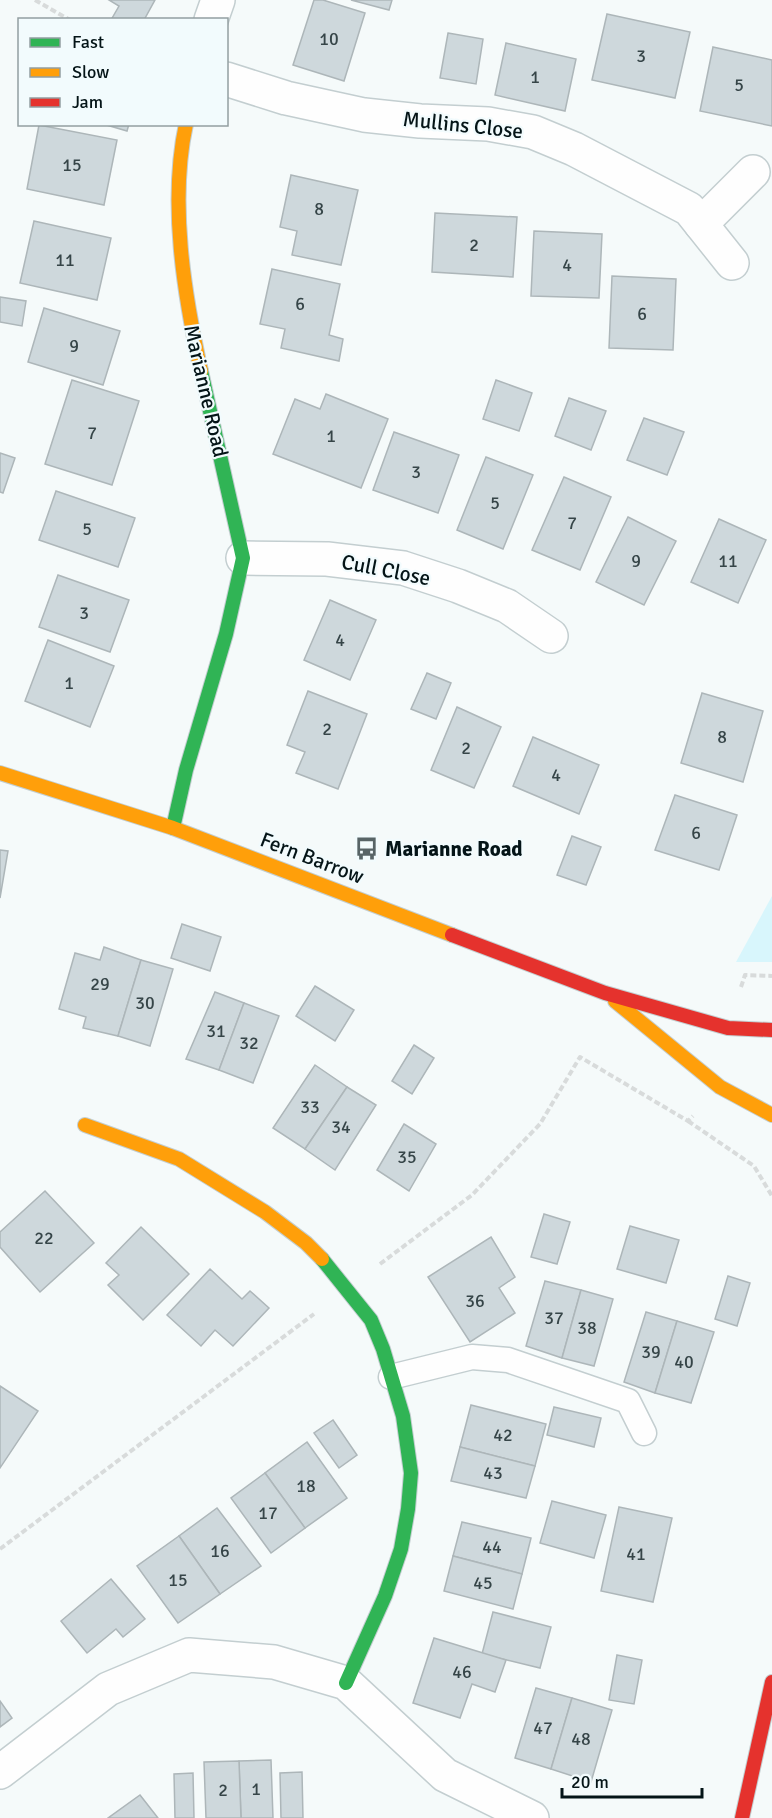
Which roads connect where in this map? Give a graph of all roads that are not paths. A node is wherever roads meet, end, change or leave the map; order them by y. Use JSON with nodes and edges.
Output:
{"nodes":[{"id":1,"x":218,"y":0,"type":"edge"},
{"id":2,"x":212,"y":18,"type":"edge"},
{"id":3,"x":228,"y":81,"type":"edge"},
{"id":4,"x":186,"y":126,"type":"edge"},
{"id":5,"x":753,"y":172,"type":"dead end"},
{"id":6,"x":701,"y":224,"type":"junction"},
{"id":7,"x":732,"y":263,"type":"dead end"},
{"id":8,"x":243,"y":558,"type":"junction"},
{"id":9,"x":551,"y":636,"type":"dead end"},
{"id":10,"x":0,"y":773,"type":"edge"},
{"id":11,"x":173,"y":828,"type":"junction"},
{"id":12,"x":605,"y":993,"type":"junction"},
{"id":13,"x":772,"y":1030,"type":"edge"},
{"id":14,"x":772,"y":1115,"type":"edge"},
{"id":15,"x":85,"y":1125,"type":"dead end"},
{"id":16,"x":391,"y":1377,"type":"junction"},
{"id":17,"x":644,"y":1433,"type":"dead end"},
{"id":18,"x":772,"y":1682,"type":"edge"},
{"id":19,"x":346,"y":1683,"type":"junction"},
{"id":20,"x":0,"y":1773,"type":"edge"},
{"id":21,"x":532,"y":1818,"type":"edge"},
{"id":22,"x":742,"y":1818,"type":"edge"}],
"edges":[{"from":1,"to":2,"type":"street"},
{"from":3,"to":6,"type":"street","name":"Mullins Close"},
{"from":4,"to":8,"type":"street","name":"Marianne Road"},
{"from":5,"to":6,"type":"street"},
{"from":6,"to":7,"type":"street","name":"Mullins Close"},
{"from":8,"to":9,"type":"street","name":"Cull Close"},
{"from":8,"to":11,"type":"street","name":"Marianne Road"},
{"from":10,"to":11,"type":"street","name":"Fern Barrow"},
{"from":11,"to":12,"type":"street","name":"Fern Barrow"},
{"from":12,"to":13,"type":"street","name":"Fern Barrow"},
{"from":12,"to":14,"type":"street","name":"Fern Barrow"},
{"from":15,"to":16,"type":"street"},
{"from":16,"to":17,"type":"lane"},
{"from":16,"to":19,"type":"street"},
{"from":18,"to":22,"type":"street"},
{"from":19,"to":20,"type":"street"},
{"from":19,"to":21,"type":"street"}]}
